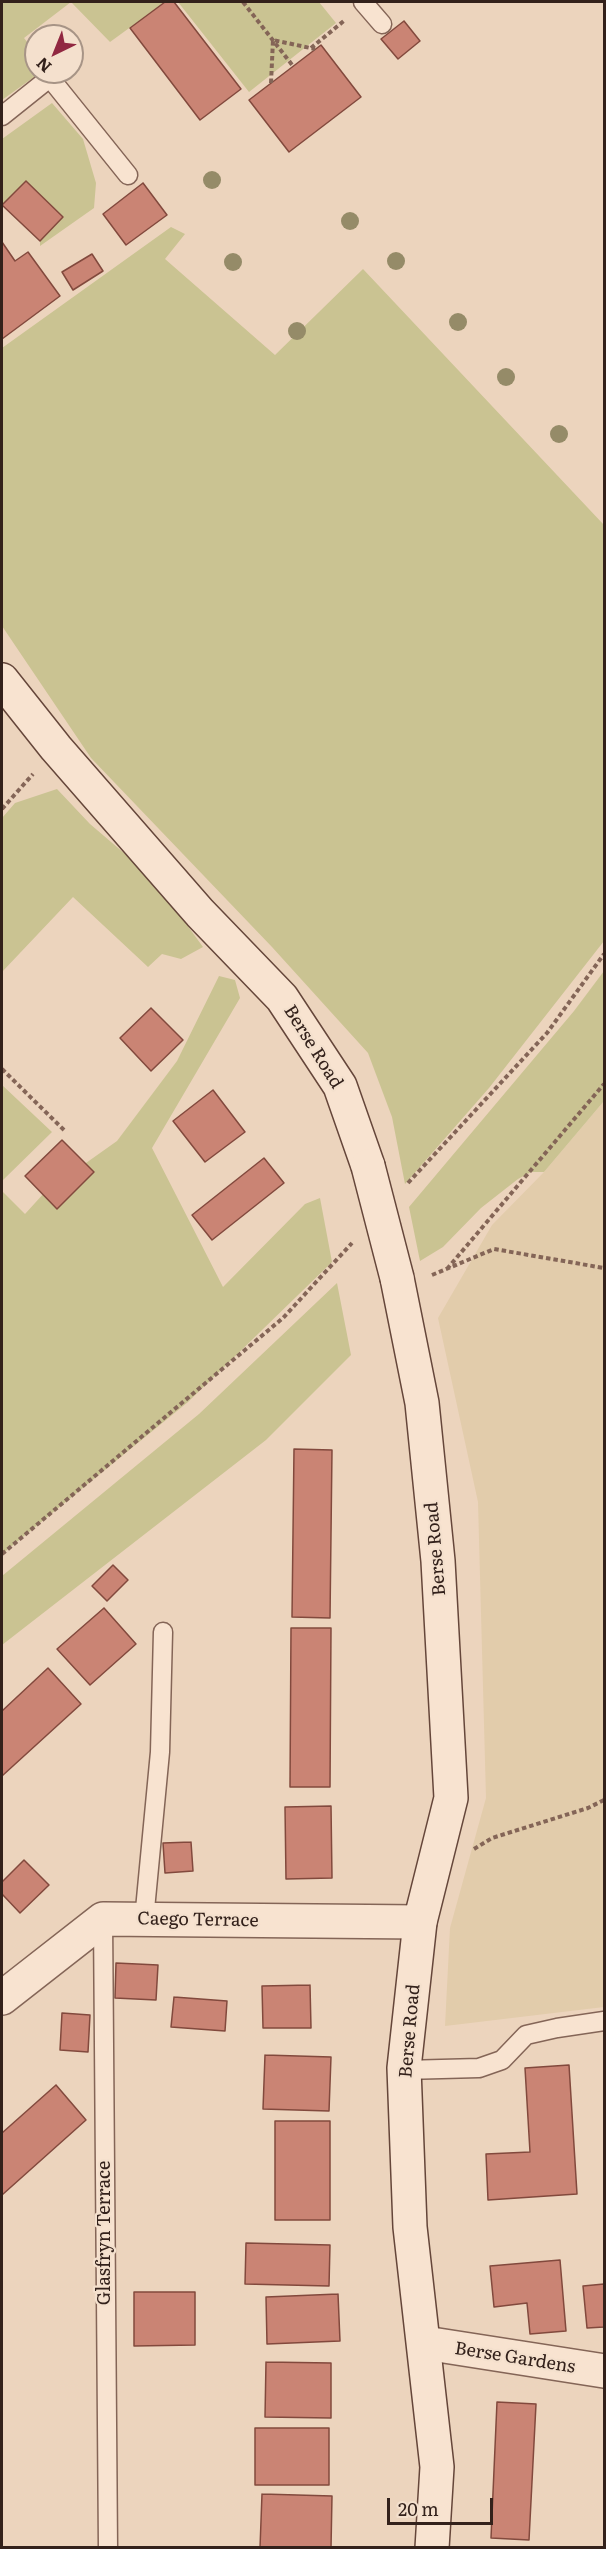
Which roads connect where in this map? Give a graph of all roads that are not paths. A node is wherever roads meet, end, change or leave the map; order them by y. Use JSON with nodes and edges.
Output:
{"nodes":[{"id":1,"x":364,"y":3,"type":"edge"},
{"id":2,"x":382,"y":24,"type":"dead end"},
{"id":3,"x":42,"y":84,"type":"edge"},
{"id":4,"x":60,"y":84,"type":"edge"},
{"id":5,"x":2,"y":116,"type":"edge"},
{"id":6,"x":128,"y":175,"type":"dead end"},
{"id":7,"x":2,"y":680,"type":"edge"},
{"id":8,"x":163,"y":1632,"type":"dead end"},
{"id":9,"x":103,"y":1920,"type":"junction"},
{"id":10,"x":144,"y":1920,"type":"junction"},
{"id":11,"x":420,"y":1923,"type":"junction"},
{"id":12,"x":2,"y":1998,"type":"edge"},
{"id":13,"x":604,"y":2021,"type":"edge"},
{"id":14,"x":404,"y":2070,"type":"junction"},
{"id":15,"x":425,"y":2343,"type":"junction"},
{"id":16,"x":604,"y":2371,"type":"edge"},
{"id":17,"x":108,"y":2547,"type":"edge"},
{"id":18,"x":432,"y":2547,"type":"edge"}],
"edges":[{"from":1,"to":2,"type":"lane"},
{"from":3,"to":5,"type":"lane"},
{"from":4,"to":6,"type":"lane"},
{"from":7,"to":11,"type":"main road","name":"Berse Road","bridge":true},
{"from":8,"to":10,"type":"lane"},
{"from":9,"to":10,"type":"main road","name":"Caego Terrace"},
{"from":9,"to":12,"type":"main road"},
{"from":9,"to":17,"type":"lane","name":"Glasfryn Terrace"},
{"from":10,"to":11,"type":"main road","name":"Caego Terrace"},
{"from":11,"to":14,"type":"main road","name":"Berse Road"},
{"from":13,"to":14,"type":"lane"},
{"from":14,"to":15,"type":"main road","name":"Berse Road"},
{"from":15,"to":16,"type":"main road","name":"Berse Gardens"},
{"from":15,"to":18,"type":"main road","name":"Berse Road"}]}
